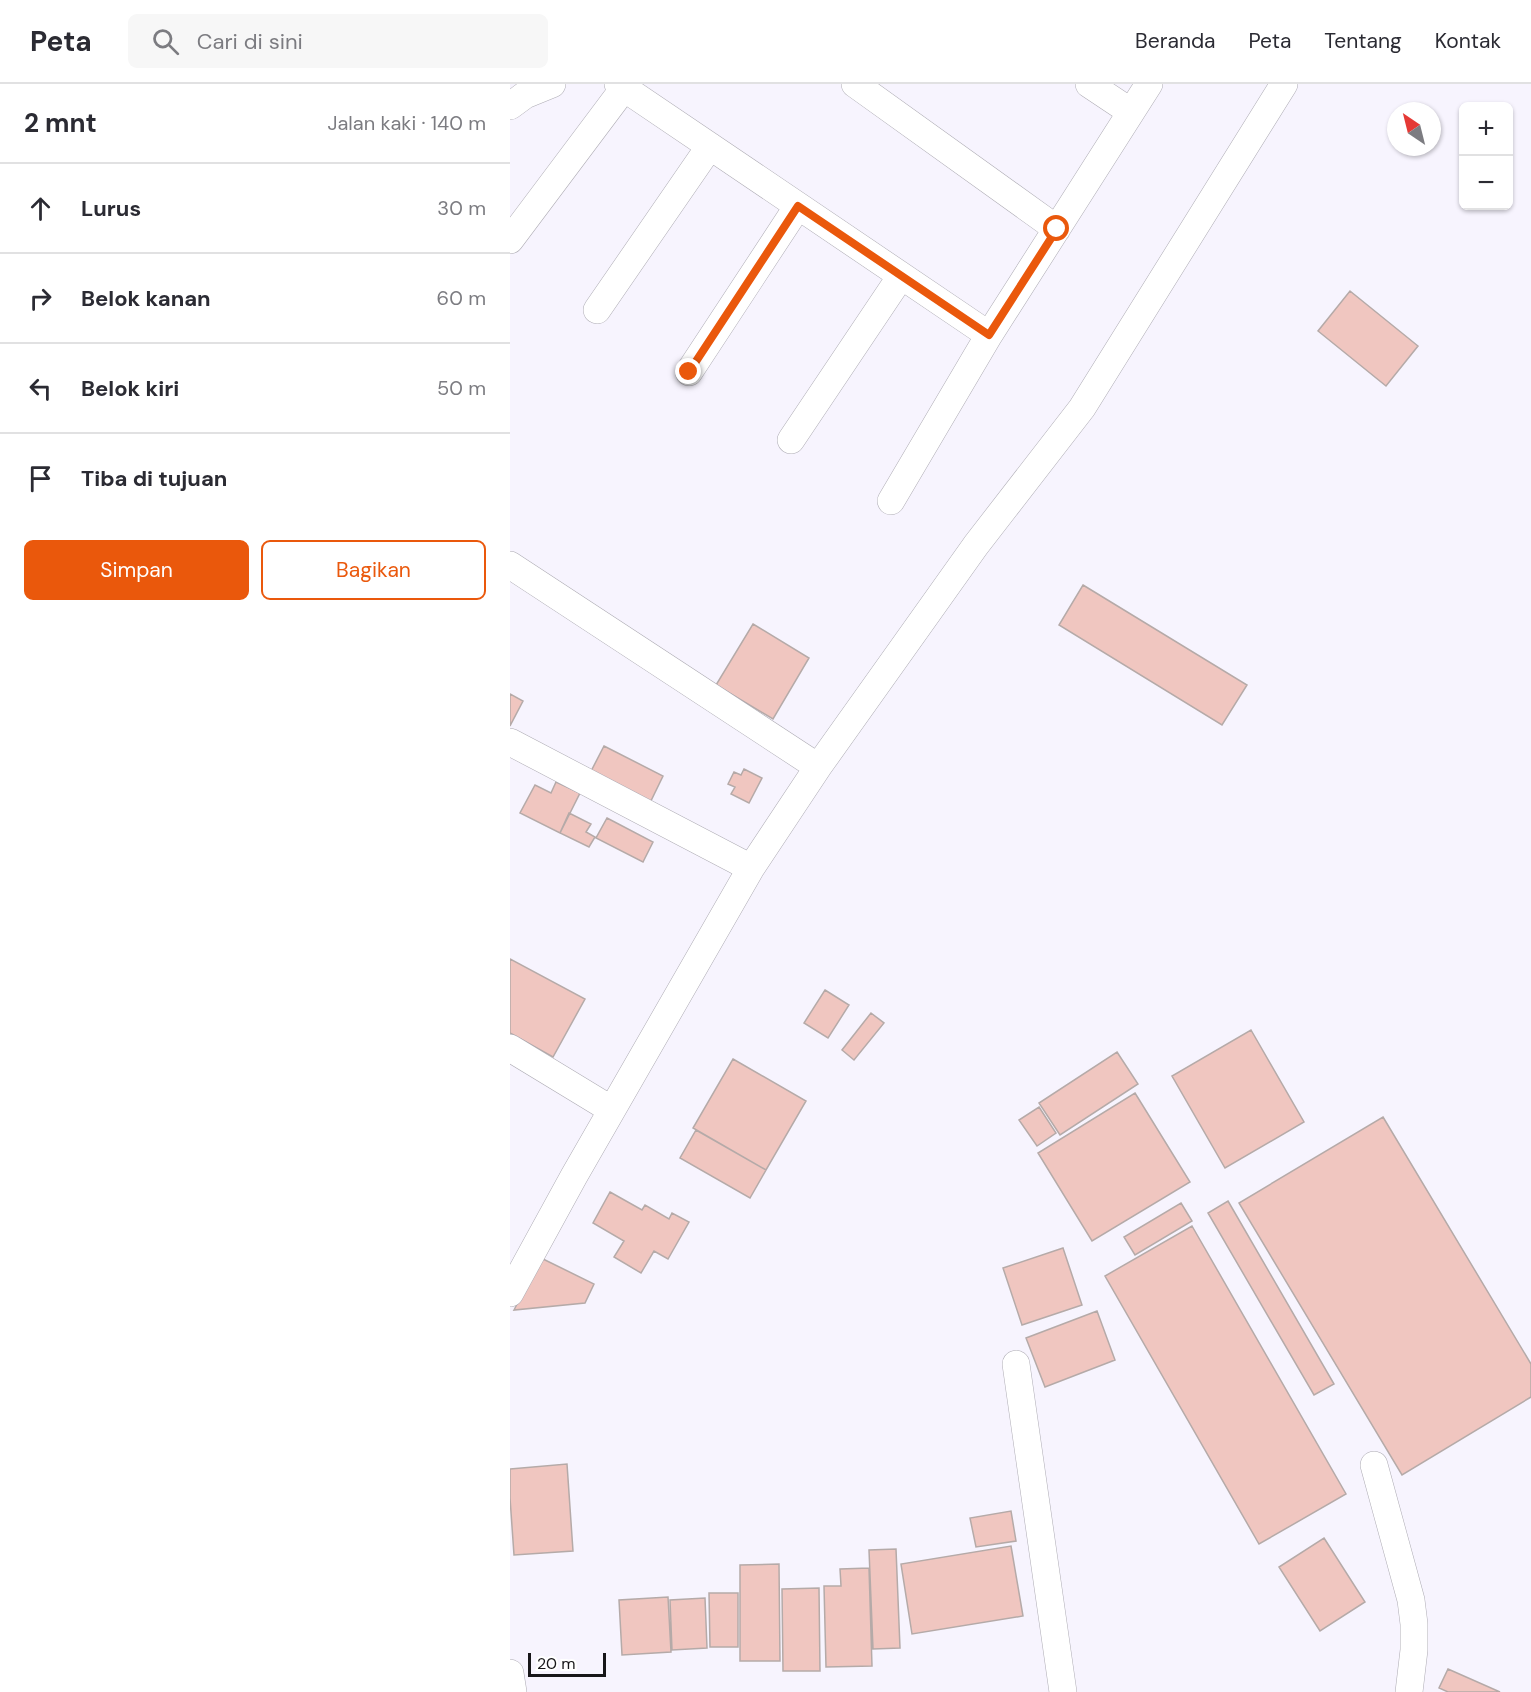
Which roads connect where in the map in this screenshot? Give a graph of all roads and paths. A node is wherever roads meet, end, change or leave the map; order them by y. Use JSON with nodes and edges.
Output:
{"nodes":[{"id":1,"x":552,"y":84,"type":"edge"},
{"id":2,"x":855,"y":84,"type":"edge"},
{"id":3,"x":1089,"y":84,"type":"edge"},
{"id":4,"x":1149,"y":84,"type":"edge"},
{"id":5,"x":1284,"y":84,"type":"edge"},
{"id":6,"x":621,"y":86,"type":"edge"},
{"id":7,"x":510,"y":106,"type":"edge"},
{"id":8,"x":1131,"y":112,"type":"junction"},
{"id":9,"x":710,"y":146,"type":"junction"},
{"id":10,"x":798,"y":206,"type":"junction"},
{"id":11,"x":1057,"y":229,"type":"junction"},
{"id":12,"x":510,"y":240,"type":"edge"},
{"id":13,"x":901,"y":276,"type":"junction"},
{"id":14,"x":597,"y":310,"type":"dead end"},
{"id":15,"x":989,"y":335,"type":"junction"},
{"id":16,"x":689,"y":372,"type":"dead end"},
{"id":17,"x":791,"y":440,"type":"dead end"},
{"id":18,"x":891,"y":501,"type":"dead end"},
{"id":19,"x":510,"y":566,"type":"edge"},
{"id":20,"x":510,"y":742,"type":"edge"},
{"id":21,"x":818,"y":767,"type":"junction"},
{"id":22,"x":751,"y":868,"type":"junction"},
{"id":23,"x":510,"y":1048,"type":"edge"},
{"id":24,"x":612,"y":1110,"type":"junction"},
{"id":25,"x":510,"y":1293,"type":"edge"},
{"id":26,"x":1016,"y":1364,"type":"dead end"},
{"id":27,"x":1374,"y":1465,"type":"dead end"},
{"id":28,"x":510,"y":1673,"type":"edge"},
{"id":29,"x":513,"y":1692,"type":"edge"},
{"id":30,"x":1063,"y":1692,"type":"edge"},
{"id":31,"x":1409,"y":1692,"type":"edge"}],
"edges":[{"from":1,"to":7,"type":"street"},
{"from":2,"to":11,"type":"street"},
{"from":3,"to":8,"type":"street"},
{"from":4,"to":8,"type":"street"},
{"from":5,"to":21,"type":"street"},
{"from":6,"to":9,"type":"street"},
{"from":6,"to":12,"type":"street"},
{"from":8,"to":11,"type":"street"},
{"from":9,"to":10,"type":"street"},
{"from":9,"to":14,"type":"street"},
{"from":10,"to":13,"type":"street"},
{"from":10,"to":16,"type":"street"},
{"from":11,"to":15,"type":"street"},
{"from":13,"to":15,"type":"street"},
{"from":13,"to":17,"type":"street"},
{"from":15,"to":18,"type":"street"},
{"from":19,"to":21,"type":"street"},
{"from":20,"to":22,"type":"street"},
{"from":21,"to":22,"type":"street"},
{"from":22,"to":24,"type":"street"},
{"from":23,"to":24,"type":"street"},
{"from":24,"to":25,"type":"street"},
{"from":26,"to":30,"type":"street"},
{"from":27,"to":31,"type":"street"},
{"from":28,"to":29,"type":"street"}]}
